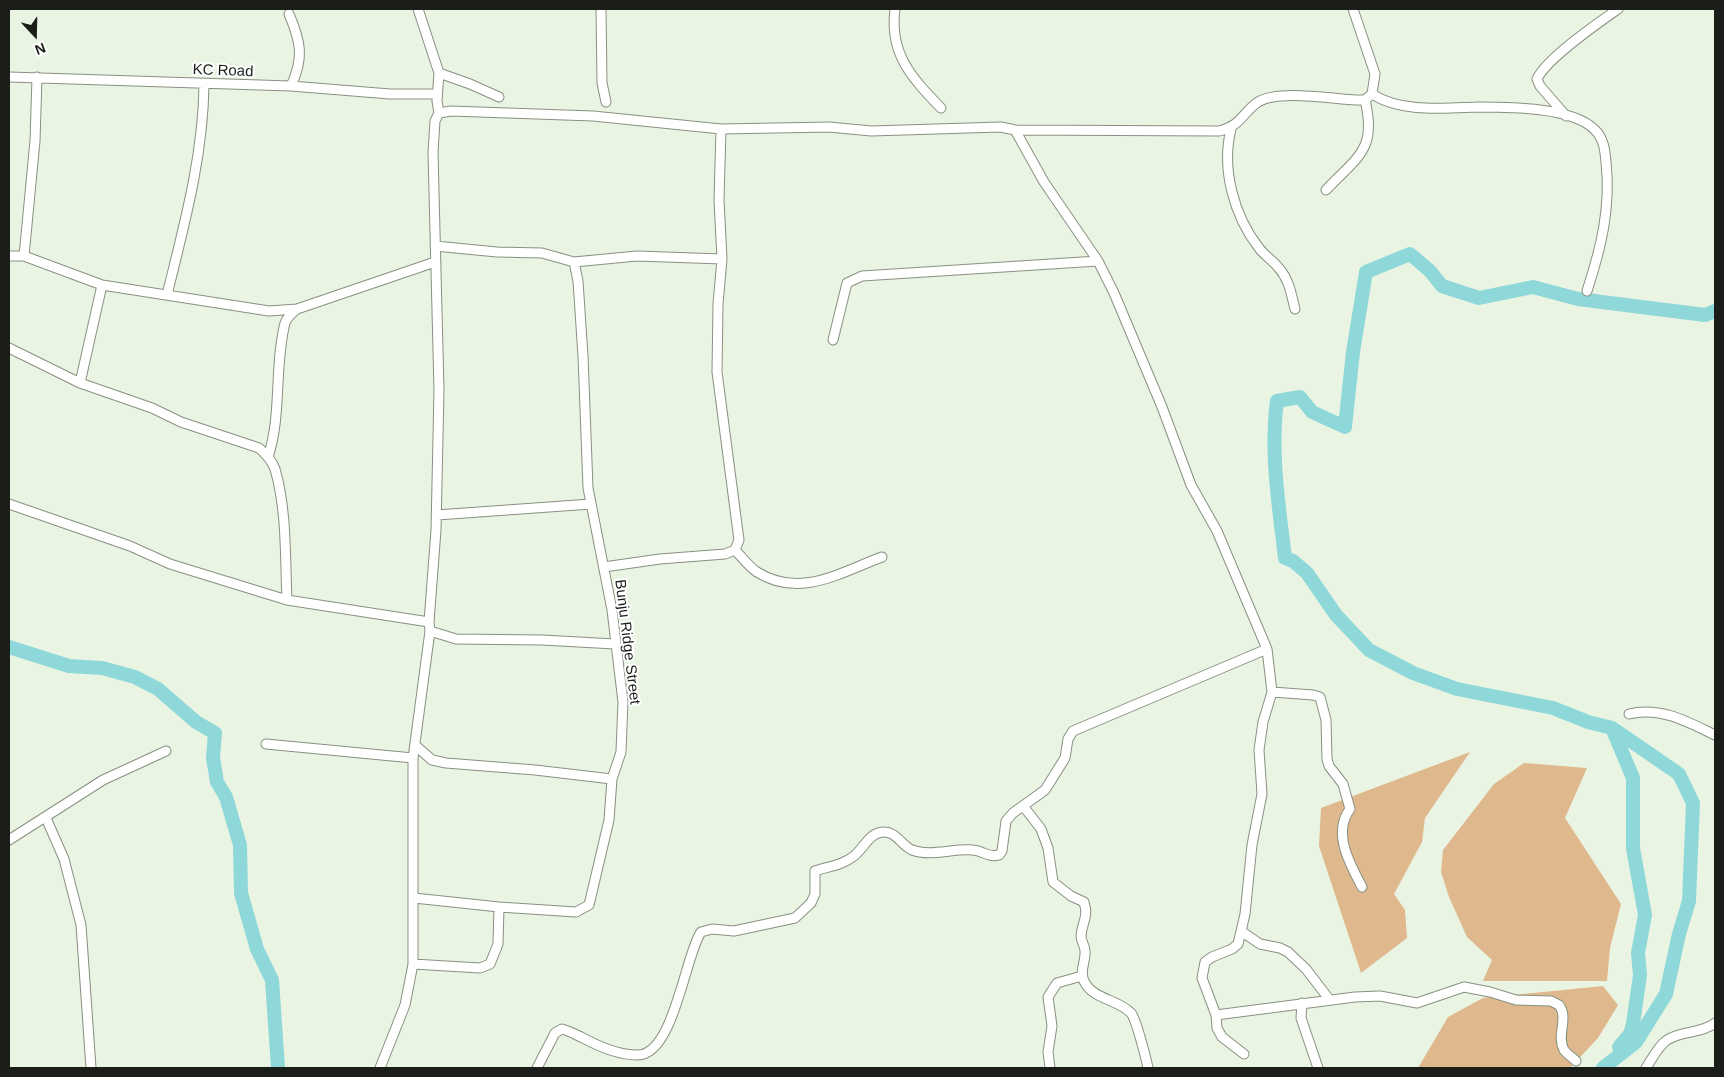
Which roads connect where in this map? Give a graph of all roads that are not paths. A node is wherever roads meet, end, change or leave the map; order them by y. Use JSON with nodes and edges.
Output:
{"nodes":[{"id":1,"x":418,"y":9,"type":"edge"},
{"id":2,"x":602,"y":9,"type":"edge"},
{"id":3,"x":895,"y":9,"type":"edge"},
{"id":4,"x":1353,"y":9,"type":"edge"},
{"id":5,"x":1616,"y":9,"type":"edge"},
{"id":6,"x":289,"y":14,"type":"dead end"},
{"id":7,"x":440,"y":74,"type":"junction"},
{"id":8,"x":9,"y":77,"type":"edge"},
{"id":9,"x":37,"y":77,"type":"junction"},
{"id":10,"x":204,"y":85,"type":"junction"},
{"id":11,"x":291,"y":86,"type":"junction"},
{"id":12,"x":437,"y":94,"type":"junction"},
{"id":13,"x":1368,"y":97,"type":"junction"},
{"id":14,"x":499,"y":98,"type":"dead end"},
{"id":15,"x":606,"y":102,"type":"dead end"},
{"id":16,"x":941,"y":108,"type":"dead end"},
{"id":17,"x":439,"y":113,"type":"junction"},
{"id":18,"x":1566,"y":116,"type":"junction"},
{"id":19,"x":721,"y":129,"type":"junction"},
{"id":20,"x":1231,"y":129,"type":"junction"},
{"id":21,"x":1015,"y":130,"type":"junction"},
{"id":22,"x":1326,"y":190,"type":"dead end"},
{"id":23,"x":436,"y":246,"type":"junction"},
{"id":24,"x":9,"y":256,"type":"edge"},
{"id":25,"x":24,"y":256,"type":"junction"},
{"id":26,"x":722,"y":258,"type":"junction"},
{"id":27,"x":1098,"y":261,"type":"junction"},
{"id":28,"x":435,"y":262,"type":"junction"},
{"id":29,"x":574,"y":262,"type":"junction"},
{"id":30,"x":102,"y":285,"type":"junction"},
{"id":31,"x":1586,"y":291,"type":"dead end"},
{"id":32,"x":167,"y":296,"type":"junction"},
{"id":33,"x":297,"y":308,"type":"junction"},
{"id":34,"x":1294,"y":309,"type":"dead end"},
{"id":35,"x":833,"y":340,"type":"dead end"},
{"id":36,"x":9,"y":348,"type":"edge"},
{"id":37,"x":80,"y":383,"type":"junction"},
{"id":38,"x":268,"y":457,"type":"junction"},
{"id":39,"x":9,"y":504,"type":"edge"},
{"id":40,"x":591,"y":504,"type":"junction"},
{"id":41,"x":437,"y":514,"type":"junction"},
{"id":42,"x":735,"y":550,"type":"junction"},
{"id":43,"x":882,"y":557,"type":"dead end"},
{"id":44,"x":604,"y":567,"type":"junction"},
{"id":45,"x":287,"y":600,"type":"junction"},
{"id":46,"x":430,"y":626,"type":"junction"},
{"id":47,"x":615,"y":644,"type":"junction"},
{"id":48,"x":1267,"y":648,"type":"junction"},
{"id":49,"x":1272,"y":692,"type":"junction"},
{"id":50,"x":1630,"y":714,"type":"dead end"},
{"id":51,"x":1715,"y":735,"type":"edge"},
{"id":52,"x":266,"y":744,"type":"dead end"},
{"id":53,"x":416,"y":746,"type":"junction"},
{"id":54,"x":166,"y":751,"type":"dead end"},
{"id":55,"x":413,"y":758,"type":"junction"},
{"id":56,"x":612,"y":779,"type":"junction"},
{"id":57,"x":1024,"y":806,"type":"junction"},
{"id":58,"x":46,"y":818,"type":"junction"},
{"id":59,"x":9,"y":840,"type":"edge"},
{"id":60,"x":1362,"y":887,"type":"dead end"},
{"id":61,"x":414,"y":898,"type":"junction"},
{"id":62,"x":499,"y":907,"type":"junction"},
{"id":63,"x":1241,"y":931,"type":"junction"},
{"id":64,"x":414,"y":964,"type":"junction"},
{"id":65,"x":1082,"y":976,"type":"junction"},
{"id":66,"x":1329,"y":999,"type":"junction"},
{"id":67,"x":1302,"y":1003,"type":"junction"},
{"id":68,"x":1216,"y":1014,"type":"junction"},
{"id":69,"x":1715,"y":1023,"type":"edge"},
{"id":70,"x":1244,"y":1054,"type":"dead end"},
{"id":71,"x":1576,"y":1061,"type":"dead end"},
{"id":72,"x":91,"y":1068,"type":"edge"},
{"id":73,"x":380,"y":1068,"type":"edge"},
{"id":74,"x":537,"y":1068,"type":"edge"},
{"id":75,"x":1050,"y":1068,"type":"edge"},
{"id":76,"x":1148,"y":1068,"type":"edge"},
{"id":77,"x":1318,"y":1068,"type":"edge"},
{"id":78,"x":1646,"y":1068,"type":"edge"}],
"edges":[{"from":1,"to":7,"type":"street"},
{"from":2,"to":15,"type":"street"},
{"from":3,"to":16,"type":"street"},
{"from":4,"to":13,"type":"street"},
{"from":5,"to":18,"type":"street"},
{"from":6,"to":11,"type":"street"},
{"from":7,"to":12,"type":"street"},
{"from":7,"to":14,"type":"street"},
{"from":8,"to":9,"type":"street","name":"KC Road"},
{"from":9,"to":10,"type":"street","name":"KC Road"},
{"from":9,"to":25,"type":"street"},
{"from":10,"to":11,"type":"street","name":"KC Road"},
{"from":10,"to":32,"type":"street"},
{"from":11,"to":12,"type":"street","name":"KC Road"},
{"from":12,"to":17,"type":"street"},
{"from":13,"to":18,"type":"street"},
{"from":13,"to":20,"type":"street"},
{"from":13,"to":22,"type":"street"},
{"from":17,"to":19,"type":"street"},
{"from":17,"to":23,"type":"street"},
{"from":18,"to":31,"type":"street"},
{"from":19,"to":21,"type":"street"},
{"from":19,"to":26,"type":"street"},
{"from":20,"to":21,"type":"street"},
{"from":20,"to":34,"type":"street"},
{"from":21,"to":27,"type":"street"},
{"from":23,"to":28,"type":"street"},
{"from":23,"to":29,"type":"street"},
{"from":24,"to":25,"type":"street"},
{"from":25,"to":30,"type":"street"},
{"from":26,"to":29,"type":"street"},
{"from":26,"to":42,"type":"street"},
{"from":27,"to":35,"type":"street"},
{"from":27,"to":48,"type":"street"},
{"from":28,"to":33,"type":"street"},
{"from":28,"to":41,"type":"street"},
{"from":29,"to":40,"type":"street","name":"Bunju Ridge Street"},
{"from":30,"to":32,"type":"street"},
{"from":30,"to":37,"type":"street"},
{"from":32,"to":33,"type":"street"},
{"from":33,"to":38,"type":"street"},
{"from":36,"to":37,"type":"street"},
{"from":37,"to":38,"type":"street"},
{"from":38,"to":45,"type":"street"},
{"from":39,"to":45,"type":"street"},
{"from":40,"to":41,"type":"street"},
{"from":40,"to":44,"type":"street","name":"Bunju Ridge Street"},
{"from":41,"to":46,"type":"street"},
{"from":42,"to":43,"type":"street"},
{"from":42,"to":44,"type":"street"},
{"from":44,"to":47,"type":"street","name":"Bunju Ridge Street"},
{"from":45,"to":46,"type":"street"},
{"from":46,"to":47,"type":"street"},
{"from":46,"to":53,"type":"street"},
{"from":47,"to":56,"type":"street","name":"Bunju Ridge Street"},
{"from":48,"to":49,"type":"street"},
{"from":48,"to":57,"type":"street"},
{"from":49,"to":60,"type":"street"},
{"from":49,"to":63,"type":"street"},
{"from":50,"to":51,"type":"street"},
{"from":52,"to":55,"type":"street"},
{"from":53,"to":55,"type":"street"},
{"from":53,"to":56,"type":"street"},
{"from":54,"to":58,"type":"street"},
{"from":55,"to":61,"type":"street"},
{"from":56,"to":62,"type":"street","name":"Bunju Ridge Street"},
{"from":57,"to":65,"type":"street"},
{"from":57,"to":74,"type":"street"},
{"from":58,"to":59,"type":"street"},
{"from":58,"to":72,"type":"street"},
{"from":61,"to":62,"type":"street","name":"Bunju Ridge Street"},
{"from":61,"to":64,"type":"street"},
{"from":62,"to":64,"type":"street"},
{"from":63,"to":66,"type":"street"},
{"from":63,"to":68,"type":"street"},
{"from":64,"to":73,"type":"street"},
{"from":65,"to":75,"type":"street"},
{"from":65,"to":76,"type":"street"},
{"from":66,"to":67,"type":"street"},
{"from":66,"to":71,"type":"street"},
{"from":67,"to":68,"type":"street"},
{"from":67,"to":77,"type":"street"},
{"from":68,"to":70,"type":"street"},
{"from":69,"to":78,"type":"street"}]}
